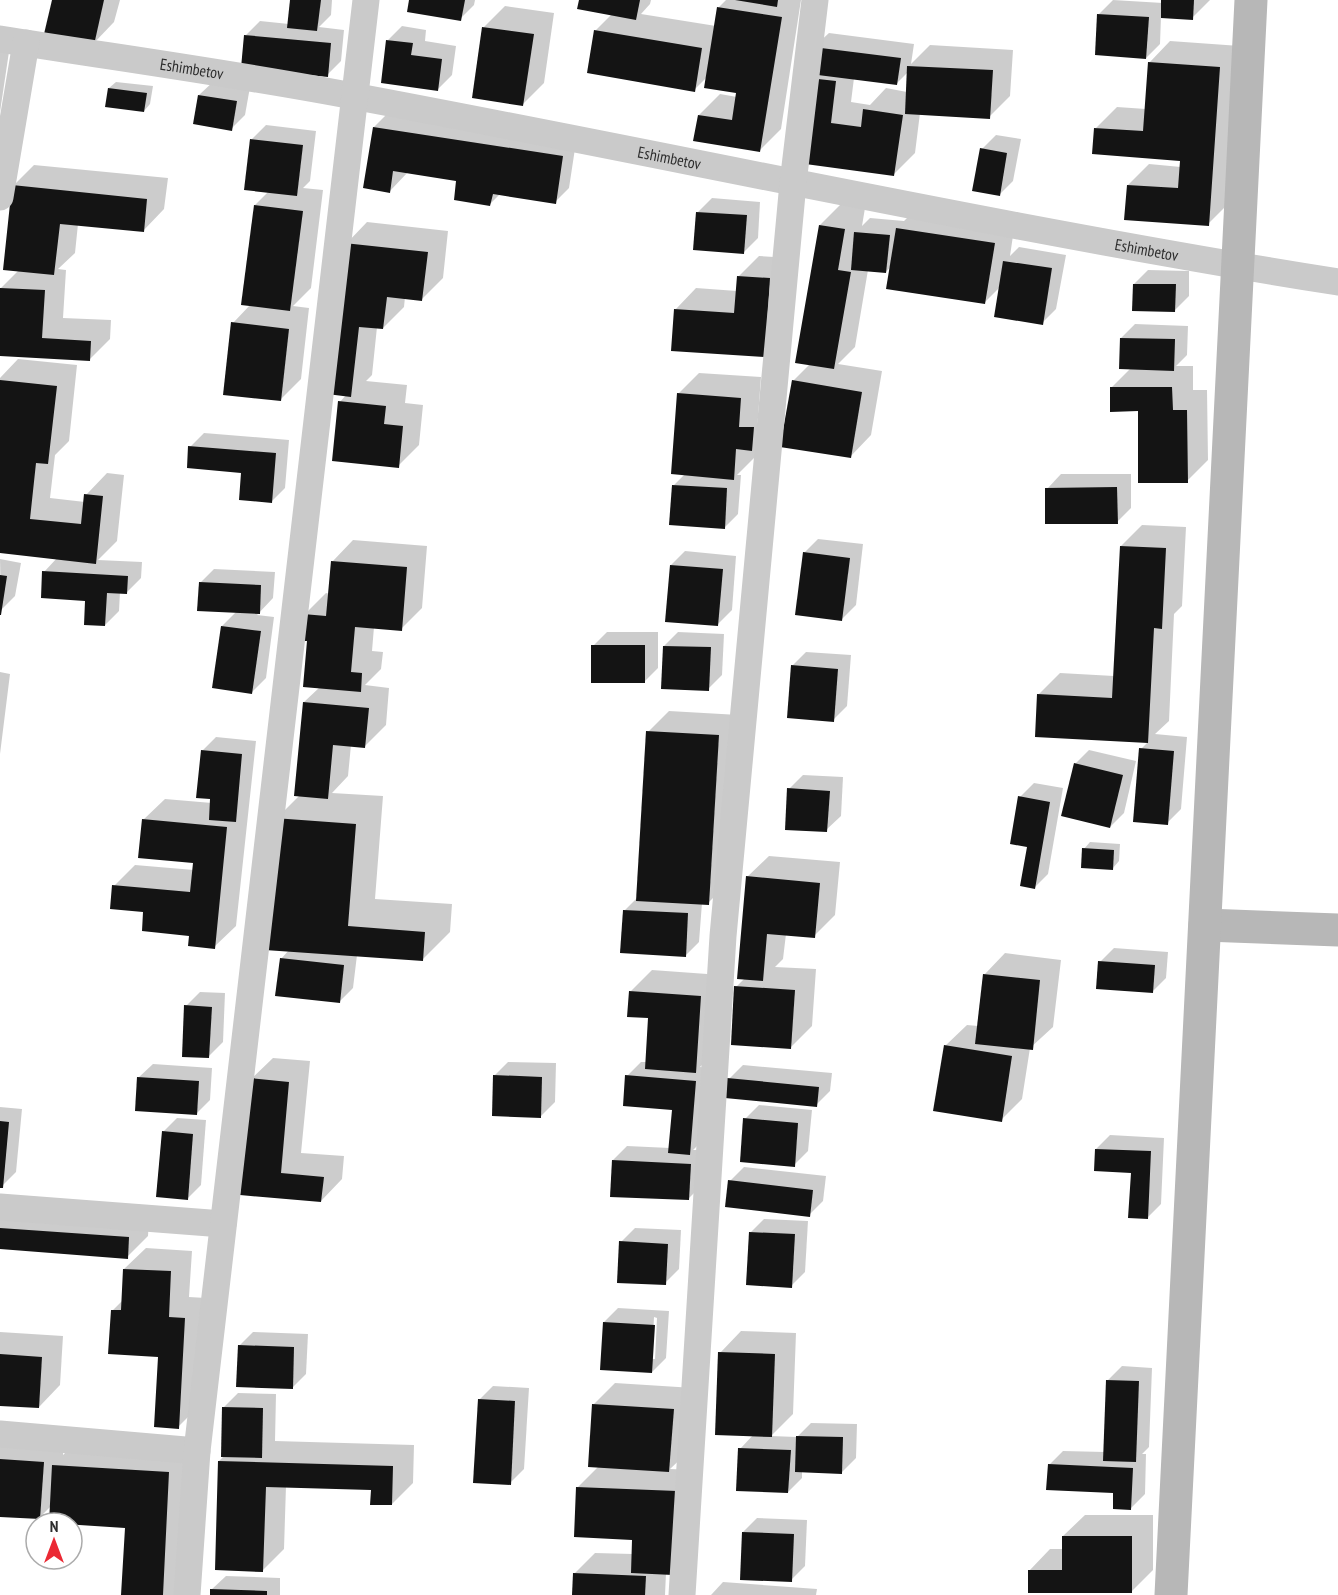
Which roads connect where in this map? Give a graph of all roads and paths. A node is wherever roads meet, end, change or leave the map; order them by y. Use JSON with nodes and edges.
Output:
{"nodes":[{"id":1,"x":366,"y":0,"type":"edge"},
{"id":2,"x":815,"y":0,"type":"edge"},
{"id":3,"x":1251,"y":0,"type":"edge"},
{"id":4,"x":13,"y":41,"type":"edge"},
{"id":5,"x":355,"y":96,"type":"junction"},
{"id":6,"x":793,"y":183,"type":"junction"},
{"id":7,"x":0,"y":197,"type":"edge"},
{"id":8,"x":1237,"y":266,"type":"junction"},
{"id":9,"x":1338,"y":282,"type":"edge"},
{"id":10,"x":1205,"y":925,"type":"junction"},
{"id":11,"x":1338,"y":930,"type":"edge"},
{"id":12,"x":0,"y":1207,"type":"edge"},
{"id":13,"x":223,"y":1224,"type":"junction"},
{"id":14,"x":0,"y":1434,"type":"edge"},
{"id":15,"x":197,"y":1451,"type":"junction"},
{"id":16,"x":187,"y":1595,"type":"edge"},
{"id":17,"x":682,"y":1595,"type":"edge"},
{"id":18,"x":1171,"y":1595,"type":"edge"}],
"edges":[{"from":1,"to":5,"type":"street"},
{"from":2,"to":6,"type":"street"},
{"from":3,"to":8,"type":"main road"},
{"from":4,"to":5,"type":"street","name":"Eshimbetov"},
{"from":4,"to":7,"type":"street"},
{"from":5,"to":6,"type":"street","name":"Eshimbetov"},
{"from":5,"to":13,"type":"street"},
{"from":6,"to":8,"type":"street","name":"Eshimbetov"},
{"from":6,"to":17,"type":"street"},
{"from":8,"to":9,"type":"street","name":"Eshimbetov"},
{"from":8,"to":10,"type":"main road"},
{"from":10,"to":11,"type":"main road"},
{"from":10,"to":18,"type":"main road"},
{"from":12,"to":13,"type":"street"},
{"from":13,"to":15,"type":"street"},
{"from":14,"to":15,"type":"street"},
{"from":15,"to":16,"type":"street"}]}
